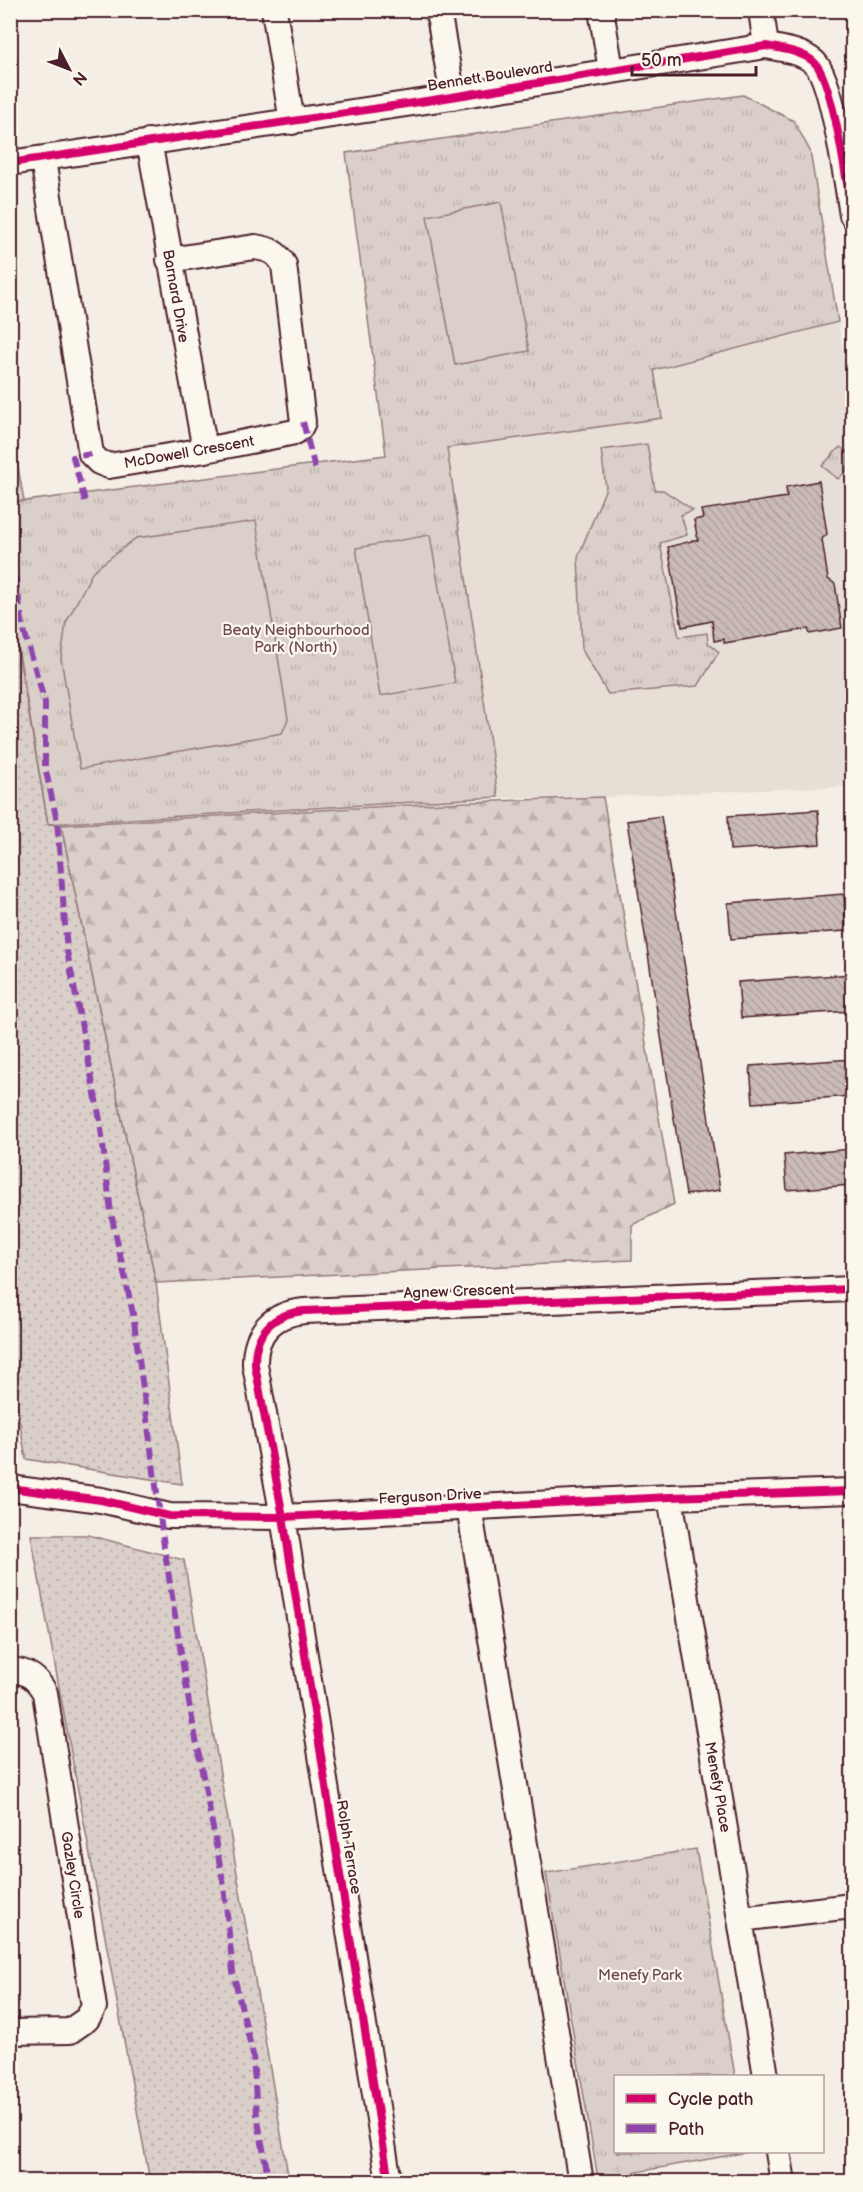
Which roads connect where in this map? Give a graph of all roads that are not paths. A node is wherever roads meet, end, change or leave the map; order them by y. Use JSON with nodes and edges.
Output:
{"nodes":[{"id":1,"x":274,"y":10,"type":"edge"},
{"id":2,"x":438,"y":10,"type":"edge"},
{"id":3,"x":601,"y":10,"type":"edge"},
{"id":4,"x":761,"y":10,"type":"edge"},
{"id":5,"x":766,"y":46,"type":"junction"},
{"id":6,"x":611,"y":70,"type":"junction"},
{"id":7,"x":453,"y":97,"type":"junction"},
{"id":8,"x":292,"y":122,"type":"junction"},
{"id":9,"x":149,"y":141,"type":"junction"},
{"id":10,"x":43,"y":160,"type":"junction"},
{"id":11,"x":10,"y":163,"type":"edge"},
{"id":12,"x":852,"y":215,"type":"edge"},
{"id":13,"x":169,"y":260,"type":"junction"},
{"id":14,"x":204,"y":450,"type":"junction"},
{"id":15,"x":852,"y":1289,"type":"edge"},
{"id":16,"x":10,"y":1488,"type":"edge"},
{"id":17,"x":852,"y":1491,"type":"edge"},
{"id":18,"x":670,"y":1497,"type":"junction"},
{"id":19,"x":469,"y":1507,"type":"junction"},
{"id":20,"x":283,"y":1517,"type":"junction"},
{"id":21,"x":10,"y":1670,"type":"edge"},
{"id":22,"x":852,"y":1906,"type":"edge"},
{"id":23,"x":740,"y":1919,"type":"junction"},
{"id":24,"x":10,"y":2032,"type":"edge"},
{"id":25,"x":766,"y":2075,"type":"edge"},
{"id":26,"x":778,"y":2153,"type":"edge"},
{"id":27,"x":389,"y":2181,"type":"edge"},
{"id":28,"x":581,"y":2181,"type":"edge"},
{"id":29,"x":783,"y":2181,"type":"edge"}],
"edges":[{"from":1,"to":8,"type":"street"},
{"from":2,"to":7,"type":"street"},
{"from":3,"to":6,"type":"street"},
{"from":4,"to":5,"type":"street"},
{"from":5,"to":6,"type":"street","name":"Bennett Boulevard"},
{"from":5,"to":12,"type":"street","name":"Bennett Boulevard"},
{"from":6,"to":7,"type":"street","name":"Bennett Boulevard"},
{"from":7,"to":8,"type":"street","name":"Bennett Boulevard"},
{"from":8,"to":9,"type":"street","name":"Bennett Boulevard"},
{"from":9,"to":10,"type":"street","name":"Bennett Boulevard"},
{"from":9,"to":13,"type":"street","name":"Barnard Drive"},
{"from":10,"to":11,"type":"street","name":"Bennett Boulevard"},
{"from":10,"to":14,"type":"street","name":"McDowell Crescent"},
{"from":13,"to":14,"type":"street","name":"Barnard Drive"},
{"from":13,"to":14,"type":"street","name":"McDowell Crescent"},
{"from":15,"to":20,"type":"street","name":"Agnew Crescent"},
{"from":16,"to":20,"type":"street","name":"Ferguson Drive"},
{"from":17,"to":18,"type":"street","name":"Ferguson Drive"},
{"from":18,"to":19,"type":"street","name":"Ferguson Drive"},
{"from":18,"to":23,"type":"street","name":"Menefy Place"},
{"from":19,"to":20,"type":"street","name":"Ferguson Drive"},
{"from":19,"to":28,"type":"street"},
{"from":20,"to":27,"type":"street","name":"Rolph Terrace"},
{"from":21,"to":24,"type":"street","name":"Gazley Circle"},
{"from":22,"to":23,"type":"street"},
{"from":23,"to":25,"type":"street","name":"Menefy Place"},
{"from":26,"to":29,"type":"street"}]}
